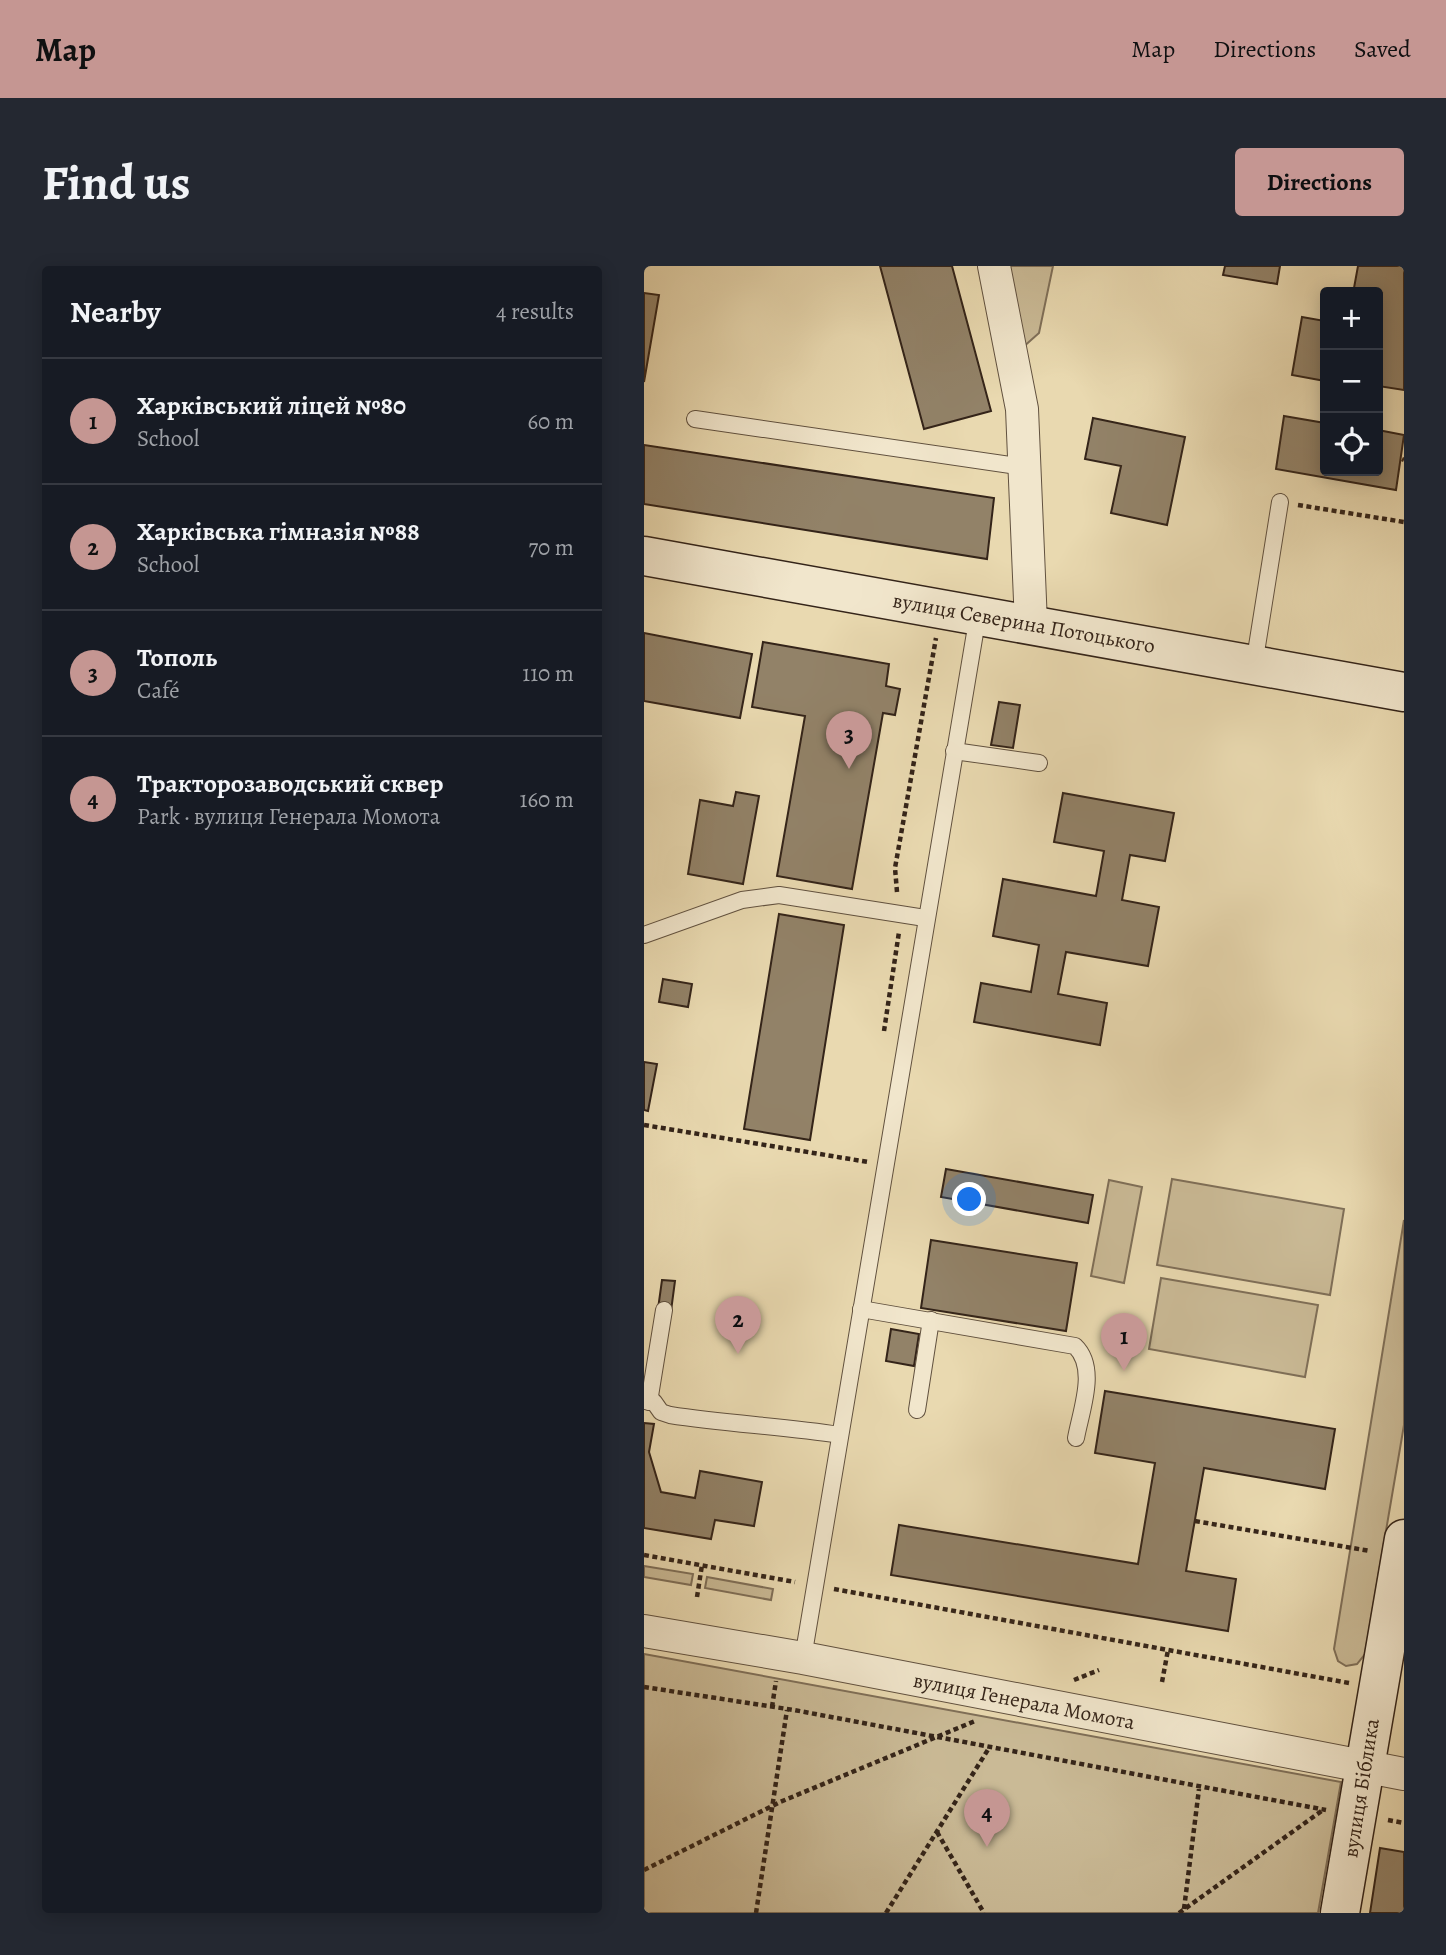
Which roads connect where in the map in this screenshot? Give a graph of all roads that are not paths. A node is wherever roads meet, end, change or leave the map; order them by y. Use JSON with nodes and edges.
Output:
{"nodes":[{"id":1,"x":994,"y":266,"type":"edge"},
{"id":2,"x":695,"y":419,"type":"dead end"},
{"id":3,"x":1024,"y":467,"type":"junction"},
{"id":4,"x":1280,"y":502,"type":"road end"},
{"id":5,"x":644,"y":556,"type":"edge"},
{"id":6,"x":978,"y":615,"type":"junction"},
{"id":7,"x":1031,"y":624,"type":"junction"},
{"id":8,"x":1254,"y":664,"type":"junction"},
{"id":9,"x":1404,"y":692,"type":"edge"},
{"id":10,"x":954,"y":751,"type":"junction"},
{"id":11,"x":1040,"y":763,"type":"dead end"},
{"id":12,"x":925,"y":918,"type":"junction"},
{"id":13,"x":644,"y":935,"type":"edge"},
{"id":14,"x":861,"y":1309,"type":"junction"},
{"id":15,"x":664,"y":1310,"type":"dead end"},
{"id":16,"x":931,"y":1320,"type":"junction"},
{"id":17,"x":647,"y":1401,"type":"edge"},
{"id":18,"x":917,"y":1410,"type":"dead end"},
{"id":19,"x":840,"y":1435,"type":"junction"},
{"id":20,"x":1076,"y":1438,"type":"dead end"},
{"id":21,"x":1397,"y":1553,"type":"edge"},
{"id":22,"x":644,"y":1631,"type":"edge"},
{"id":23,"x":790,"y":1662,"type":"junction"},
{"id":24,"x":1364,"y":1769,"type":"junction"},
{"id":25,"x":1404,"y":1774,"type":"edge"},
{"id":26,"x":1340,"y":1913,"type":"edge"}],
"edges":[{"from":1,"to":3,"type":"street"},
{"from":2,"to":3,"type":"lane"},
{"from":3,"to":7,"type":"street"},
{"from":4,"to":8,"type":"lane"},
{"from":5,"to":6,"type":"street","name":"вулиця Северина Потоцького"},
{"from":6,"to":7,"type":"street","name":"вулиця Северина Потоцького"},
{"from":6,"to":10,"type":"lane"},
{"from":7,"to":8,"type":"street","name":"вулиця Северина Потоцького"},
{"from":8,"to":9,"type":"street","name":"вулиця Северина Потоцького"},
{"from":10,"to":11,"type":"lane"},
{"from":10,"to":12,"type":"lane"},
{"from":12,"to":13,"type":"lane"},
{"from":12,"to":14,"type":"lane"},
{"from":14,"to":16,"type":"lane"},
{"from":14,"to":19,"type":"lane"},
{"from":15,"to":17,"type":"lane"},
{"from":16,"to":18,"type":"lane"},
{"from":16,"to":20,"type":"lane"},
{"from":17,"to":19,"type":"lane"},
{"from":19,"to":23,"type":"lane"},
{"from":21,"to":24,"type":"street","name":"вулиця Біблика"},
{"from":22,"to":23,"type":"street","name":"вулиця Генерала Момота"},
{"from":23,"to":24,"type":"street","name":"вулиця Генерала Момота"},
{"from":24,"to":25,"type":"street","name":"вулиця Генерала Момота"},
{"from":24,"to":26,"type":"street","name":"вулиця Біблика"}]}
